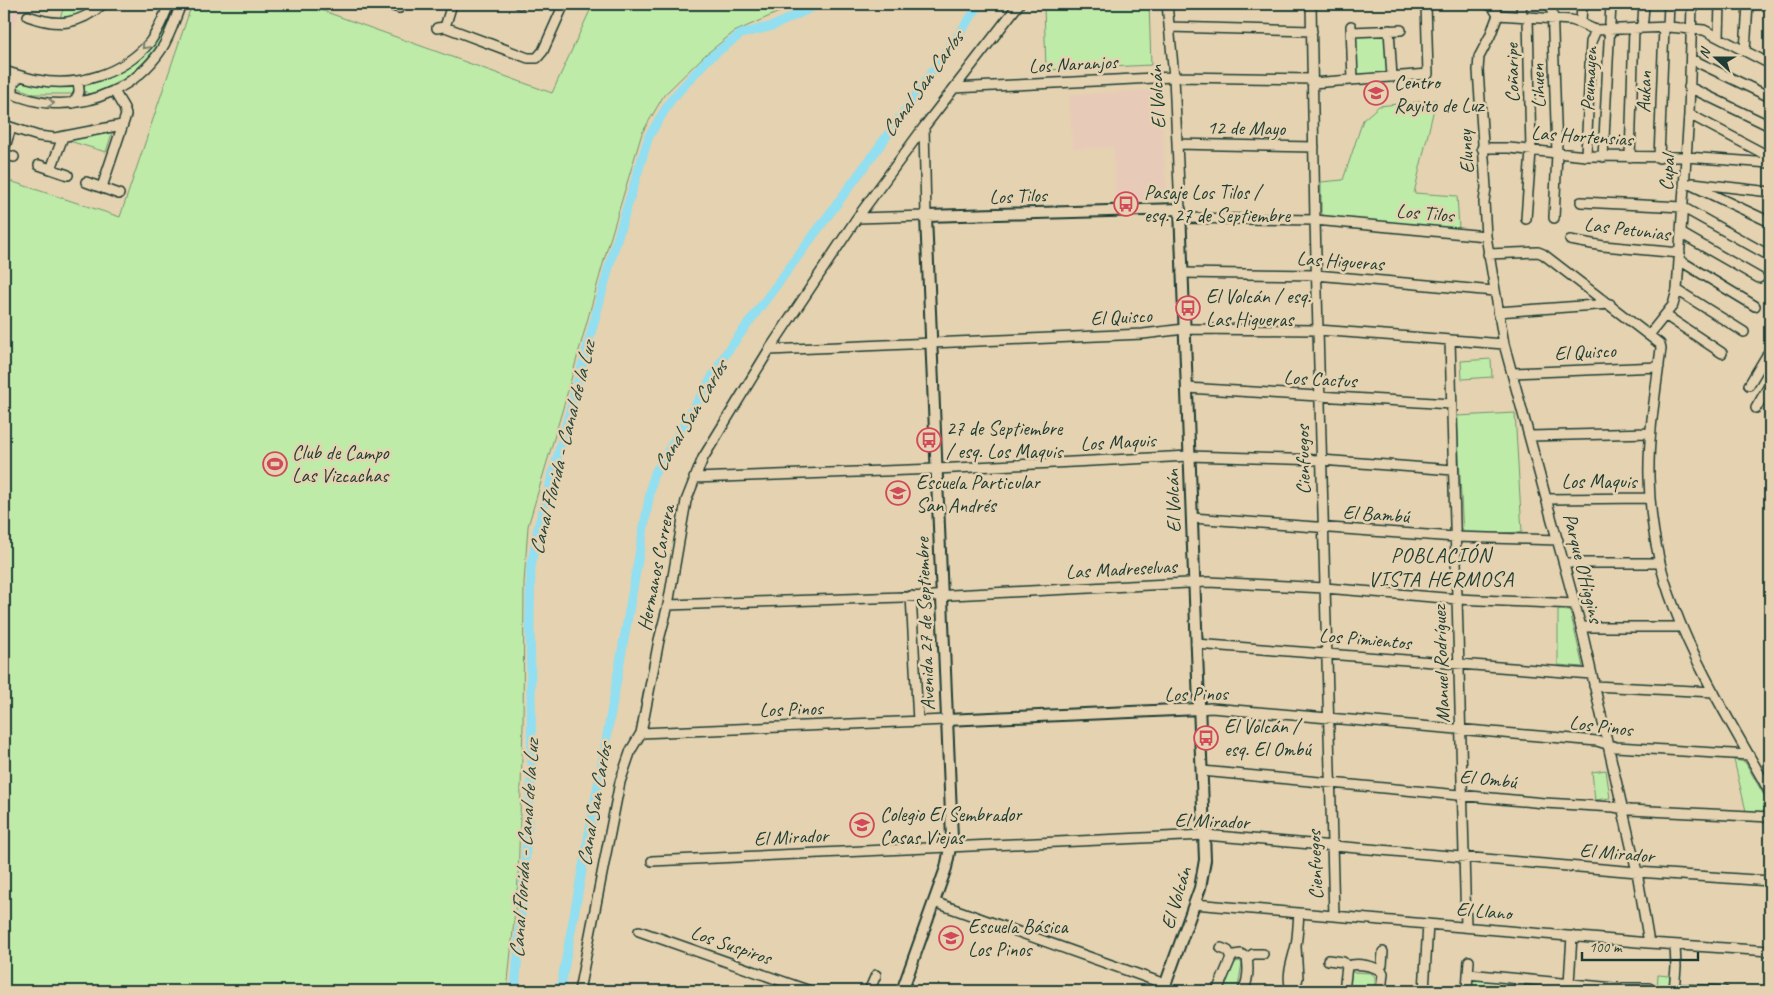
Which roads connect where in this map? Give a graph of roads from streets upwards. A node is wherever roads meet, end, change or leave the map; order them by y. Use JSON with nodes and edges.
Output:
{"nodes":[{"id":1,"x":103,"y":4,"type":"edge"},
{"id":2,"x":169,"y":4,"type":"edge"},
{"id":3,"x":181,"y":4,"type":"edge"},
{"id":4,"x":387,"y":4,"type":"edge"},
{"id":5,"x":401,"y":4,"type":"edge"},
{"id":6,"x":452,"y":4,"type":"edge"},
{"id":7,"x":564,"y":4,"type":"edge"},
{"id":8,"x":1019,"y":4,"type":"edge"},
{"id":9,"x":1167,"y":4,"type":"edge"},
{"id":10,"x":1311,"y":4,"type":"edge"},
{"id":11,"x":1426,"y":4,"type":"edge"},
{"id":12,"x":1489,"y":4,"type":"edge"},
{"id":13,"x":1521,"y":4,"type":"edge"},
{"id":14,"x":1552,"y":4,"type":"edge"},
{"id":15,"x":1582,"y":4,"type":"edge"},
{"id":16,"x":1611,"y":4,"type":"edge"},
{"id":17,"x":1644,"y":4,"type":"edge"},
{"id":18,"x":1669,"y":4,"type":"edge"},
{"id":19,"x":1692,"y":4,"type":"edge"},
{"id":20,"x":1720,"y":4,"type":"edge"},
{"id":21,"x":1748,"y":4,"type":"edge"},
{"id":22,"x":1498,"y":15,"type":"junction"},
{"id":23,"x":28,"y":16,"type":"dead end"},
{"id":24,"x":1525,"y":16,"type":"junction"},
{"id":25,"x":1554,"y":18,"type":"junction"},
{"id":26,"x":1581,"y":22,"type":"junction"},
{"id":27,"x":1169,"y":27,"type":"junction"},
{"id":28,"x":1666,"y":27,"type":"junction"},
{"id":29,"x":1638,"y":28,"type":"junction"},
{"id":30,"x":1691,"y":28,"type":"junction"},
{"id":31,"x":1389,"y":30,"type":"junction"},
{"id":32,"x":1400,"y":30,"type":"dead end"},
{"id":33,"x":1596,"y":30,"type":"junction"},
{"id":34,"x":1610,"y":30,"type":"junction"},
{"id":35,"x":1312,"y":31,"type":"junction"},
{"id":36,"x":1719,"y":37,"type":"junction"},
{"id":37,"x":1745,"y":51,"type":"junction"},
{"id":38,"x":1691,"y":59,"type":"junction"},
{"id":39,"x":1770,"y":64,"type":"edge"},
{"id":40,"x":4,"y":70,"type":"edge"},
{"id":41,"x":20,"y":76,"type":"junction"},
{"id":42,"x":1174,"y":77,"type":"junction"},
{"id":43,"x":1392,"y":77,"type":"junction"},
{"id":44,"x":1353,"y":80,"type":"junction"},
{"id":45,"x":77,"y":81,"type":"junction"},
{"id":46,"x":1312,"y":81,"type":"junction"},
{"id":47,"x":1689,"y":87,"type":"junction"},
{"id":48,"x":954,"y":88,"type":"junction"},
{"id":49,"x":4,"y":91,"type":"edge"},
{"id":50,"x":114,"y":91,"type":"junction"},
{"id":51,"x":13,"y":94,"type":"junction"},
{"id":52,"x":1770,"y":97,"type":"edge"},
{"id":53,"x":73,"y":103,"type":"junction"},
{"id":54,"x":1689,"y":114,"type":"junction"},
{"id":55,"x":122,"y":125,"type":"junction"},
{"id":56,"x":8,"y":126,"type":"edge"},
{"id":57,"x":1770,"y":126,"type":"edge"},
{"id":58,"x":924,"y":127,"type":"junction"},
{"id":59,"x":63,"y":137,"type":"junction"},
{"id":60,"x":1177,"y":144,"type":"junction"},
{"id":61,"x":1314,"y":147,"type":"junction"},
{"id":62,"x":1482,"y":148,"type":"junction"},
{"id":63,"x":4,"y":150,"type":"edge"},
{"id":64,"x":1531,"y":152,"type":"junction"},
{"id":65,"x":1557,"y":153,"type":"junction"},
{"id":66,"x":4,"y":154,"type":"edge"},
{"id":67,"x":1586,"y":156,"type":"junction"},
{"id":68,"x":14,"y":157,"type":"dead end"},
{"id":69,"x":1603,"y":157,"type":"junction"},
{"id":70,"x":1630,"y":157,"type":"junction"},
{"id":71,"x":1686,"y":157,"type":"junction"},
{"id":72,"x":1770,"y":157,"type":"edge"},
{"id":73,"x":1659,"y":158,"type":"junction"},
{"id":74,"x":1770,"y":163,"type":"edge"},
{"id":75,"x":39,"y":165,"type":"dead end"},
{"id":76,"x":51,"y":169,"type":"junction"},
{"id":77,"x":68,"y":175,"type":"dead end"},
{"id":78,"x":86,"y":182,"type":"dead end"},
{"id":79,"x":1685,"y":182,"type":"junction"},
{"id":80,"x":102,"y":188,"type":"junction"},
{"id":81,"x":1770,"y":192,"type":"edge"},
{"id":82,"x":119,"y":194,"type":"dead end"},
{"id":83,"x":1484,"y":202,"type":"joint"},
{"id":84,"x":1581,"y":202,"type":"dead end"},
{"id":85,"x":1682,"y":207,"type":"junction"},
{"id":86,"x":1180,"y":214,"type":"junction"},
{"id":87,"x":926,"y":216,"type":"junction"},
{"id":88,"x":857,"y":218,"type":"junction"},
{"id":89,"x":1554,"y":218,"type":"dead end"},
{"id":90,"x":1526,"y":219,"type":"dead end"},
{"id":91,"x":1315,"y":220,"type":"junction"},
{"id":92,"x":1770,"y":222,"type":"edge"},
{"id":93,"x":1682,"y":234,"type":"junction"},
{"id":94,"x":1486,"y":236,"type":"junction"},
{"id":95,"x":1570,"y":240,"type":"dead end"},
{"id":96,"x":1488,"y":254,"type":"junction"},
{"id":97,"x":1680,"y":256,"type":"junction"},
{"id":98,"x":1770,"y":256,"type":"edge"},
{"id":99,"x":1182,"y":273,"type":"junction"},
{"id":100,"x":1316,"y":275,"type":"junction"},
{"id":101,"x":1759,"y":278,"type":"dead end"},
{"id":102,"x":1677,"y":290,"type":"junction"},
{"id":103,"x":1494,"y":291,"type":"junction"},
{"id":104,"x":1610,"y":304,"type":"junction"},
{"id":105,"x":1754,"y":306,"type":"dead end"},
{"id":106,"x":1498,"y":312,"type":"junction"},
{"id":107,"x":1665,"y":315,"type":"junction"},
{"id":108,"x":1184,"y":329,"type":"junction"},
{"id":109,"x":1318,"y":330,"type":"junction"},
{"id":110,"x":1744,"y":332,"type":"dead end"},
{"id":111,"x":1649,"y":335,"type":"junction"},
{"id":112,"x":1450,"y":340,"type":"junction"},
{"id":113,"x":931,"y":343,"type":"junction"},
{"id":114,"x":1504,"y":344,"type":"junction"},
{"id":115,"x":769,"y":350,"type":"junction"},
{"id":116,"x":1722,"y":353,"type":"dead end"},
{"id":117,"x":1769,"y":354,"type":"edge"},
{"id":118,"x":1659,"y":367,"type":"junction"},
{"id":119,"x":1513,"y":373,"type":"junction"},
{"id":120,"x":1770,"y":384,"type":"edge"},
{"id":121,"x":1749,"y":385,"type":"dead end"},
{"id":122,"x":1187,"y":388,"type":"junction"},
{"id":123,"x":1319,"y":396,"type":"junction"},
{"id":124,"x":1451,"y":404,"type":"junction"},
{"id":125,"x":1756,"y":408,"type":"dead end"},
{"id":126,"x":1650,"y":433,"type":"junction"},
{"id":127,"x":1530,"y":436,"type":"junction"},
{"id":128,"x":1189,"y":456,"type":"junction"},
{"id":129,"x":1321,"y":460,"type":"junction"},
{"id":130,"x":936,"y":469,"type":"junction"},
{"id":131,"x":1453,"y":470,"type":"junction"},
{"id":132,"x":694,"y":478,"type":"junction"},
{"id":133,"x":1650,"y":498,"type":"junction"},
{"id":134,"x":1547,"y":499,"type":"junction"},
{"id":135,"x":1192,"y":518,"type":"junction"},
{"id":136,"x":1323,"y":528,"type":"junction"},
{"id":137,"x":1455,"y":537,"type":"junction"},
{"id":138,"x":1558,"y":540,"type":"junction"},
{"id":139,"x":1564,"y":563,"type":"junction"},
{"id":140,"x":1660,"y":563,"type":"junction"},
{"id":141,"x":1194,"y":583,"type":"junction"},
{"id":142,"x":1325,"y":588,"type":"junction"},
{"id":143,"x":941,"y":595,"type":"junction"},
{"id":144,"x":911,"y":596,"type":"junction"},
{"id":145,"x":1457,"y":599,"type":"junction"},
{"id":146,"x":1575,"y":604,"type":"junction"},
{"id":147,"x":668,"y":606,"type":"junction"},
{"id":148,"x":1580,"y":627,"type":"junction"},
{"id":149,"x":1681,"y":627,"type":"junction"},
{"id":150,"x":1196,"y":644,"type":"junction"},
{"id":151,"x":1326,"y":653,"type":"junction"},
{"id":152,"x":1459,"y":665,"type":"junction"},
{"id":153,"x":1591,"y":674,"type":"junction"},
{"id":154,"x":1594,"y":686,"type":"junction"},
{"id":155,"x":1714,"y":692,"type":"junction"},
{"id":156,"x":1199,"y":709,"type":"junction"},
{"id":157,"x":1328,"y":717,"type":"junction"},
{"id":158,"x":946,"y":720,"type":"junction"},
{"id":159,"x":918,"y":722,"type":"junction"},
{"id":160,"x":1460,"y":730,"type":"junction"},
{"id":161,"x":641,"y":733,"type":"junction"},
{"id":162,"x":1608,"y":744,"type":"junction"},
{"id":163,"x":1749,"y":755,"type":"junction"},
{"id":164,"x":1202,"y":770,"type":"junction"},
{"id":165,"x":1330,"y":783,"type":"junction"},
{"id":166,"x":1770,"y":793,"type":"edge"},
{"id":167,"x":1463,"y":794,"type":"junction"},
{"id":168,"x":1622,"y":809,"type":"junction"},
{"id":169,"x":1770,"y":817,"type":"edge"},
{"id":170,"x":1204,"y":835,"type":"junction"},
{"id":171,"x":1332,"y":846,"type":"junction"},
{"id":172,"x":951,"y":848,"type":"junction"},
{"id":173,"x":1464,"y":857,"type":"junction"},
{"id":174,"x":652,"y":861,"type":"dead end"},
{"id":175,"x":1637,"y":872,"type":"junction"},
{"id":176,"x":1770,"y":881,"type":"edge"},
{"id":177,"x":934,"y":902,"type":"junction"},
{"id":178,"x":1194,"y":904,"type":"junction"},
{"id":179,"x":1299,"y":913,"type":"junction"},
{"id":180,"x":1334,"y":916,"type":"junction"},
{"id":181,"x":1428,"y":924,"type":"junction"},
{"id":182,"x":1466,"y":927,"type":"junction"},
{"id":183,"x":640,"y":931,"type":"dead end"},
{"id":184,"x":1572,"y":936,"type":"junction"},
{"id":185,"x":1649,"y":943,"type":"junction"},
{"id":186,"x":1675,"y":945,"type":"junction"},
{"id":187,"x":1221,"y":948,"type":"dead end"},
{"id":188,"x":1770,"y":951,"type":"edge"},
{"id":189,"x":1383,"y":952,"type":"dead end"},
{"id":190,"x":1263,"y":954,"type":"dead end"},
{"id":191,"x":1231,"y":958,"type":"junction"},
{"id":192,"x":1247,"y":958,"type":"junction"},
{"id":193,"x":1328,"y":960,"type":"dead end"},
{"id":194,"x":1469,"y":961,"type":"dead end"},
{"id":195,"x":1347,"y":966,"type":"junction"},
{"id":196,"x":1379,"y":969,"type":"junction"},
{"id":197,"x":1468,"y":974,"type":"junction"},
{"id":198,"x":876,"y":975,"type":"dead end"},
{"id":199,"x":1520,"y":979,"type":"junction"},
{"id":200,"x":1164,"y":988,"type":"edge"},
{"id":201,"x":1568,"y":988,"type":"edge"},
{"id":202,"x":1649,"y":988,"type":"dead end"},
{"id":203,"x":1614,"y":989,"type":"edge"},
{"id":204,"x":1294,"y":990,"type":"edge"},
{"id":205,"x":1674,"y":990,"type":"edge"},
{"id":206,"x":579,"y":991,"type":"edge"},
{"id":207,"x":810,"y":991,"type":"edge"},
{"id":208,"x":870,"y":991,"type":"edge"},
{"id":209,"x":902,"y":991,"type":"edge"},
{"id":210,"x":1217,"y":991,"type":"edge"},
{"id":211,"x":1244,"y":991,"type":"edge"},
{"id":212,"x":1254,"y":991,"type":"edge"},
{"id":213,"x":1307,"y":991,"type":"edge"},
{"id":214,"x":1344,"y":991,"type":"edge"},
{"id":215,"x":1381,"y":991,"type":"edge"},
{"id":216,"x":1424,"y":991,"type":"edge"},
{"id":217,"x":1467,"y":991,"type":"edge"},
{"id":218,"x":1519,"y":991,"type":"edge"},
{"id":219,"x":1724,"y":991,"type":"edge"}],
"edges":[{"from":1,"to":23,"type":"street"},
{"from":2,"to":45,"type":"street","one_way":true},
{"from":3,"to":50,"type":"street"},
{"from":4,"to":5,"type":"street"},
{"from":6,"to":7,"type":"street"},
{"from":8,"to":48,"type":"street","name":"Hermanos Carrera"},
{"from":9,"to":27,"type":"street","name":"El Volcán"},
{"from":10,"to":35,"type":"street","name":"Cienfuegos"},
{"from":11,"to":43,"type":"street","name":"Los Naranjos"},
{"from":12,"to":22,"type":"street"},
{"from":13,"to":24,"type":"street","name":"Coñaripe"},
{"from":14,"to":25,"type":"street","name":"Lihuen"},
{"from":15,"to":26,"type":"street"},
{"from":16,"to":34,"type":"street","name":"Peumayen"},
{"from":17,"to":29,"type":"street"},
{"from":18,"to":28,"type":"street","name":"Aukan"},
{"from":19,"to":30,"type":"street","name":"Cupal"},
{"from":20,"to":36,"type":"street"},
{"from":21,"to":37,"type":"street"},
{"from":22,"to":24,"type":"street"},
{"from":22,"to":62,"type":"street","name":"Eluney"},
{"from":24,"to":25,"type":"street"},
{"from":24,"to":64,"type":"street","name":"Coñaripe"},
{"from":25,"to":26,"type":"street"},
{"from":25,"to":65,"type":"street","name":"Lihuen"},
{"from":26,"to":33,"type":"street"},
{"from":27,"to":35,"type":"street"},
{"from":27,"to":42,"type":"street","name":"El Volcán"},
{"from":28,"to":29,"type":"street"},
{"from":28,"to":30,"type":"street"},
{"from":28,"to":73,"type":"street","name":"Aukan"},
{"from":29,"to":34,"type":"street"},
{"from":29,"to":70,"type":"street"},
{"from":30,"to":36,"type":"street"},
{"from":30,"to":38,"type":"street","name":"Cupal"},
{"from":31,"to":32,"type":"street"},
{"from":31,"to":43,"type":"street"},
{"from":31,"to":44,"type":"street"},
{"from":33,"to":34,"type":"street"},
{"from":33,"to":67,"type":"street"},
{"from":34,"to":69,"type":"street","name":"Peumayen"},
{"from":35,"to":46,"type":"street","name":"Cienfuegos"},
{"from":36,"to":37,"type":"street"},
{"from":37,"to":39,"type":"street"},
{"from":38,"to":47,"type":"street","name":"Cupal"},
{"from":38,"to":52,"type":"street"},
{"from":40,"to":41,"type":"street"},
{"from":41,"to":45,"type":"street"},
{"from":41,"to":51,"type":"street"},
{"from":42,"to":46,"type":"street","name":"Los Naranjos"},
{"from":42,"to":48,"type":"street","name":"Los Naranjos"},
{"from":42,"to":60,"type":"street","name":"El Volcán"},
{"from":43,"to":44,"type":"street","name":"Los Naranjos"},
{"from":44,"to":46,"type":"street","name":"Los Naranjos"},
{"from":45,"to":53,"type":"street"},
{"from":46,"to":61,"type":"street","name":"Cienfuegos"},
{"from":47,"to":54,"type":"street","name":"Cupal"},
{"from":47,"to":57,"type":"street"},
{"from":48,"to":58,"type":"street","name":"Hermanos Carrera"},
{"from":49,"to":51,"type":"street"},
{"from":50,"to":53,"type":"street"},
{"from":50,"to":55,"type":"street"},
{"from":51,"to":53,"type":"street","one_way":true},
{"from":54,"to":71,"type":"street","name":"Cupal"},
{"from":54,"to":72,"type":"street"},
{"from":55,"to":59,"type":"street"},
{"from":55,"to":80,"type":"street"},
{"from":56,"to":59,"type":"street"},
{"from":56,"to":63,"type":"street"},
{"from":58,"to":87,"type":"street","name":"Avenida 27 de Septiembre"},
{"from":58,"to":88,"type":"street","name":"Hermanos Carrera"},
{"from":59,"to":76,"type":"street"},
{"from":60,"to":61,"type":"street","name":"12 de Mayo"},
{"from":60,"to":86,"type":"street","name":"El Volcán"},
{"from":61,"to":91,"type":"street","name":"Cienfuegos"},
{"from":62,"to":64,"type":"street","name":"Las Hortensias"},
{"from":62,"to":83,"type":"street","name":"Eluney"},
{"from":64,"to":65,"type":"street","name":"Las Hortensias"},
{"from":64,"to":90,"type":"street","name":"Coñaripe"},
{"from":65,"to":67,"type":"street","name":"Las Hortensias"},
{"from":65,"to":89,"type":"street","name":"Lihuen"},
{"from":66,"to":68,"type":"street"},
{"from":67,"to":69,"type":"street","name":"Las Hortensias"},
{"from":69,"to":70,"type":"street","name":"Las Hortensias"},
{"from":70,"to":73,"type":"street","name":"Las Hortensias"},
{"from":71,"to":73,"type":"street","name":"Las Hortensias"},
{"from":71,"to":74,"type":"street","name":"Las Hortensias"},
{"from":71,"to":79,"type":"street","name":"Cupal"},
{"from":75,"to":76,"type":"street"},
{"from":76,"to":77,"type":"street"},
{"from":78,"to":80,"type":"street"},
{"from":79,"to":81,"type":"street"},
{"from":79,"to":85,"type":"street","name":"Cupal"},
{"from":79,"to":92,"type":"street"},
{"from":80,"to":82,"type":"street"},
{"from":83,"to":94,"type":"street","name":"Parque O'Higgins"},
{"from":84,"to":85,"type":"street"},
{"from":85,"to":93,"type":"street","name":"Cupal"},
{"from":85,"to":98,"type":"street"},
{"from":86,"to":87,"type":"street","name":"Los Tilos"},
{"from":86,"to":91,"type":"street","name":"Los Tilos"},
{"from":86,"to":99,"type":"street","name":"El Volcán"},
{"from":87,"to":88,"type":"street","name":"Los Tilos"},
{"from":87,"to":113,"type":"street","name":"Avenida 27 de Septiembre"},
{"from":88,"to":115,"type":"street","name":"Hermanos Carrera"},
{"from":91,"to":94,"type":"street","name":"Los Tilos"},
{"from":91,"to":100,"type":"street","name":"Cienfuegos"},
{"from":93,"to":97,"type":"street","name":"Cupal"},
{"from":93,"to":101,"type":"street"},
{"from":94,"to":96,"type":"street","name":"Parque O'Higgins"},
{"from":95,"to":97,"type":"street","name":"Las Petunias"},
{"from":96,"to":103,"type":"street","name":"Parque O'Higgins"},
{"from":96,"to":104,"type":"street"},
{"from":97,"to":102,"type":"street","name":"Cupal"},
{"from":97,"to":105,"type":"street"},
{"from":99,"to":100,"type":"street","name":"Las Higueras"},
{"from":99,"to":108,"type":"street","name":"El Volcán"},
{"from":100,"to":103,"type":"street","name":"Las Higueras"},
{"from":100,"to":109,"type":"street","name":"Cienfuegos"},
{"from":102,"to":107,"type":"street","name":"Cupal"},
{"from":102,"to":110,"type":"street"},
{"from":103,"to":106,"type":"street","name":"Parque O'Higgins"},
{"from":104,"to":106,"type":"street"},
{"from":104,"to":111,"type":"street"},
{"from":106,"to":114,"type":"street","name":"Parque O'Higgins"},
{"from":107,"to":111,"type":"street","name":"Cupal"},
{"from":107,"to":116,"type":"street"},
{"from":108,"to":109,"type":"street","name":"El Quisco"},
{"from":108,"to":113,"type":"street","name":"El Quisco"},
{"from":108,"to":122,"type":"street","name":"El Volcán"},
{"from":109,"to":112,"type":"street","name":"El Quisco"},
{"from":109,"to":123,"type":"street","name":"Cienfuegos"},
{"from":111,"to":118,"type":"street"},
{"from":112,"to":114,"type":"street","name":"El Quisco"},
{"from":112,"to":124,"type":"street","name":"Manuel Rodríguez"},
{"from":113,"to":115,"type":"street","name":"El Quisco"},
{"from":113,"to":130,"type":"street","name":"Avenida 27 de Septiembre"},
{"from":114,"to":119,"type":"street","name":"Parque O'Higgins"},
{"from":115,"to":132,"type":"street","name":"Hermanos Carrera"},
{"from":117,"to":121,"type":"street"},
{"from":118,"to":119,"type":"street","name":"El Quisco"},
{"from":118,"to":126,"type":"street"},
{"from":119,"to":127,"type":"street","name":"Parque O'Higgins"},
{"from":120,"to":125,"type":"street"},
{"from":122,"to":123,"type":"street","name":"Los Cactus"},
{"from":122,"to":128,"type":"street","name":"El Volcán"},
{"from":123,"to":124,"type":"street","name":"Los Cactus"},
{"from":123,"to":129,"type":"street","name":"Cienfuegos"},
{"from":124,"to":131,"type":"street","name":"Manuel Rodríguez"},
{"from":126,"to":127,"type":"street"},
{"from":126,"to":133,"type":"street"},
{"from":127,"to":134,"type":"street","name":"Parque O'Higgins"},
{"from":128,"to":129,"type":"street","name":"Los Maquis"},
{"from":128,"to":130,"type":"street","name":"Los Maquis"},
{"from":128,"to":135,"type":"street","name":"El Volcán"},
{"from":129,"to":131,"type":"street","name":"Los Maquis"},
{"from":129,"to":136,"type":"street","name":"Cienfuegos"},
{"from":130,"to":132,"type":"street","name":"Los Maquis"},
{"from":130,"to":143,"type":"street","name":"Avenida 27 de Septiembre"},
{"from":131,"to":137,"type":"street","name":"Manuel Rodríguez"},
{"from":132,"to":147,"type":"street","name":"Hermanos Carrera"},
{"from":133,"to":134,"type":"street","name":"Los Maquis"},
{"from":133,"to":140,"type":"street"},
{"from":134,"to":138,"type":"street","name":"Parque O'Higgins"},
{"from":135,"to":136,"type":"street","name":"El Bambú"},
{"from":135,"to":141,"type":"street","name":"El Volcán"},
{"from":136,"to":137,"type":"street","name":"El Bambú"},
{"from":136,"to":142,"type":"street","name":"Cienfuegos"},
{"from":137,"to":138,"type":"street","name":"El Bambú"},
{"from":137,"to":145,"type":"street","name":"Manuel Rodríguez"},
{"from":138,"to":139,"type":"street","name":"Parque O'Higgins"},
{"from":139,"to":140,"type":"street"},
{"from":139,"to":146,"type":"street","name":"Parque O'Higgins"},
{"from":140,"to":149,"type":"street"},
{"from":141,"to":142,"type":"street","name":"Las Madreselvas"},
{"from":141,"to":143,"type":"street","name":"Las Madreselvas"},
{"from":141,"to":150,"type":"street","name":"El Volcán"},
{"from":142,"to":145,"type":"street","name":"Las Madreselvas"},
{"from":142,"to":151,"type":"street","name":"Cienfuegos"},
{"from":143,"to":144,"type":"street","name":"Las Madreselvas"},
{"from":143,"to":158,"type":"street","name":"Avenida 27 de Septiembre"},
{"from":144,"to":147,"type":"street","name":"Las Madreselvas"},
{"from":144,"to":159,"type":"street"},
{"from":145,"to":146,"type":"street","name":"Las Madreselvas"},
{"from":145,"to":152,"type":"street","name":"Manuel Rodríguez"},
{"from":146,"to":148,"type":"street","name":"Parque O'Higgins"},
{"from":147,"to":161,"type":"street","name":"Hermanos Carrera"},
{"from":148,"to":149,"type":"street"},
{"from":148,"to":153,"type":"street","name":"Parque O'Higgins"},
{"from":149,"to":155,"type":"street"},
{"from":150,"to":151,"type":"street","name":"Los Pimientos"},
{"from":150,"to":156,"type":"street","name":"El Volcán"},
{"from":151,"to":152,"type":"street","name":"Los Pimientos"},
{"from":151,"to":157,"type":"street","name":"Cienfuegos"},
{"from":152,"to":153,"type":"street","name":"Los Pimientos"},
{"from":152,"to":160,"type":"street","name":"Manuel Rodríguez"},
{"from":153,"to":154,"type":"street","name":"Parque O'Higgins"},
{"from":154,"to":155,"type":"street"},
{"from":154,"to":162,"type":"street","name":"Parque O'Higgins"},
{"from":155,"to":163,"type":"street"},
{"from":156,"to":157,"type":"street","name":"Los Pinos"},
{"from":156,"to":158,"type":"street","name":"Los Pinos"},
{"from":156,"to":164,"type":"street","name":"El Volcán"},
{"from":157,"to":160,"type":"street","name":"Los Pinos"},
{"from":157,"to":165,"type":"street","name":"Cienfuegos"},
{"from":158,"to":159,"type":"street","name":"Los Pinos"},
{"from":158,"to":172,"type":"street","name":"Avenida 27 de Septiembre"},
{"from":159,"to":161,"type":"street","name":"Los Pinos"},
{"from":160,"to":162,"type":"street","name":"Los Pinos"},
{"from":160,"to":167,"type":"street","name":"Manuel Rodríguez"},
{"from":161,"to":206,"type":"street","name":"Hermanos Carrera"},
{"from":162,"to":163,"type":"street","name":"Los Pinos"},
{"from":162,"to":168,"type":"street","name":"Parque O'Higgins"},
{"from":163,"to":166,"type":"street"},
{"from":164,"to":165,"type":"street","name":"El Ombú"},
{"from":164,"to":170,"type":"street","name":"El Volcán"},
{"from":165,"to":167,"type":"street","name":"El Ombú"},
{"from":165,"to":171,"type":"street","name":"Cienfuegos"},
{"from":167,"to":168,"type":"street","name":"El Ombú"},
{"from":167,"to":173,"type":"street","name":"Manuel Rodríguez"},
{"from":168,"to":169,"type":"street","name":"El Ombú"},
{"from":168,"to":175,"type":"street","name":"Parque O'Higgins"},
{"from":170,"to":171,"type":"street","name":"El Mirador"},
{"from":170,"to":172,"type":"street","name":"El Mirador"},
{"from":170,"to":178,"type":"street","name":"El Volcán"},
{"from":171,"to":173,"type":"street","name":"El Mirador"},
{"from":171,"to":180,"type":"street","name":"Cienfuegos"},
{"from":172,"to":174,"type":"street","name":"El Mirador"},
{"from":172,"to":177,"type":"street","name":"Avenida 27 de Septiembre"},
{"from":173,"to":175,"type":"street","name":"El Mirador"},
{"from":173,"to":182,"type":"street","name":"Manuel Rodríguez"},
{"from":175,"to":176,"type":"street","name":"El Mirador"},
{"from":175,"to":185,"type":"street","name":"Parque O'Higgins"},
{"from":177,"to":200,"type":"street"},
{"from":177,"to":209,"type":"street","name":"Avenida 27 de Septiembre"},
{"from":178,"to":179,"type":"street","name":"El Llano"},
{"from":178,"to":200,"type":"street","name":"El Volcán"},
{"from":179,"to":180,"type":"street","name":"El Llano"},
{"from":179,"to":204,"type":"street"},
{"from":180,"to":181,"type":"street","name":"El Llano"},
{"from":181,"to":182,"type":"street","name":"El Llano"},
{"from":181,"to":216,"type":"street"},
{"from":182,"to":184,"type":"street","name":"El Llano"},
{"from":183,"to":207,"type":"street","name":"Los Suspiros"},
{"from":184,"to":185,"type":"street","name":"El Llano"},
{"from":184,"to":201,"type":"street"},
{"from":185,"to":186,"type":"street","name":"El Llano"},
{"from":186,"to":188,"type":"street","name":"El Llano"},
{"from":186,"to":205,"type":"street"},
{"from":187,"to":191,"type":"street"},
{"from":189,"to":196,"type":"street"},
{"from":190,"to":192,"type":"street"},
{"from":191,"to":192,"type":"street"},
{"from":191,"to":210,"type":"street"},
{"from":192,"to":211,"type":"street"},
{"from":193,"to":195,"type":"street"},
{"from":194,"to":197,"type":"street"},
{"from":195,"to":196,"type":"street"},
{"from":195,"to":214,"type":"street"},
{"from":196,"to":215,"type":"street"},
{"from":197,"to":199,"type":"street"},
{"from":197,"to":217,"type":"street"},
{"from":198,"to":208,"type":"street"},
{"from":199,"to":201,"type":"street"},
{"from":199,"to":218,"type":"street"},
{"from":201,"to":203,"type":"street"},
{"from":202,"to":203,"type":"street"},
{"from":204,"to":213,"type":"street"},
{"from":205,"to":219,"type":"street"},
{"from":211,"to":212,"type":"street"}]}
